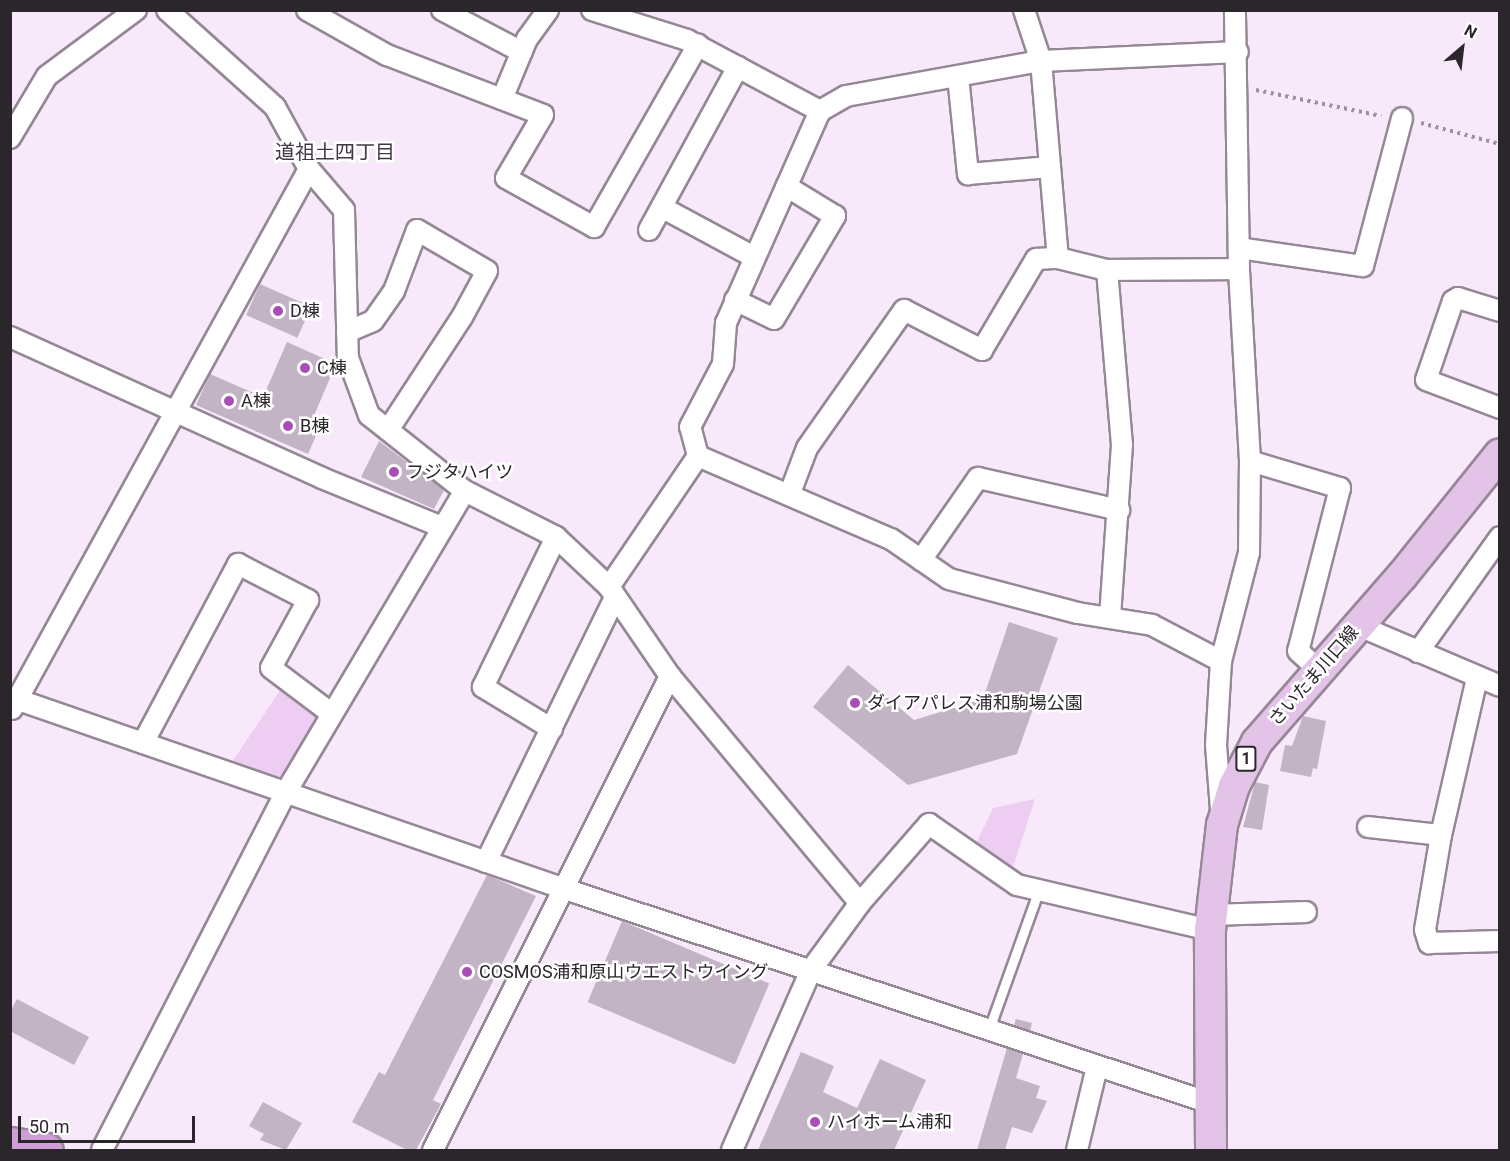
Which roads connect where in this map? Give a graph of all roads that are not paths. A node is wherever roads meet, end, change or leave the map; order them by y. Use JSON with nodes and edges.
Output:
{"nodes":[{"id":1,"x":136,"y":10,"type":"edge"},
{"id":2,"x":167,"y":10,"type":"edge"},
{"id":3,"x":307,"y":10,"type":"edge"},
{"id":4,"x":442,"y":10,"type":"edge"},
{"id":5,"x":548,"y":10,"type":"edge"},
{"id":6,"x":592,"y":10,"type":"edge"},
{"id":7,"x":1024,"y":10,"type":"edge"},
{"id":8,"x":1235,"y":10,"type":"edge"},
{"id":9,"x":698,"y":45,"type":"junction"},
{"id":10,"x":522,"y":52,"type":"junction"},
{"id":11,"x":1238,"y":52,"type":"junction"},
{"id":12,"x":1041,"y":61,"type":"junction"},
{"id":13,"x":738,"y":67,"type":"junction"},
{"id":14,"x":958,"y":76,"type":"junction"},
{"id":15,"x":502,"y":99,"type":"junction"},
{"id":16,"x":18,"y":107,"type":"edge"},
{"id":17,"x":820,"y":111,"type":"junction"},
{"id":18,"x":1402,"y":118,"type":"road end"},
{"id":19,"x":10,"y":138,"type":"edge"},
{"id":20,"x":1050,"y":167,"type":"junction"},
{"id":21,"x":309,"y":169,"type":"junction"},
{"id":22,"x":786,"y":186,"type":"junction"},
{"id":23,"x":663,"y":208,"type":"junction"},
{"id":24,"x":649,"y":230,"type":"dead end"},
{"id":25,"x":1239,"y":248,"type":"junction"},
{"id":26,"x":754,"y":257,"type":"junction"},
{"id":27,"x":1058,"y":258,"type":"junction"},
{"id":28,"x":1239,"y":269,"type":"junction"},
{"id":29,"x":1107,"y":270,"type":"junction"},
{"id":30,"x":735,"y":300,"type":"junction"},
{"id":31,"x":1500,"y":311,"type":"edge"},
{"id":32,"x":347,"y":332,"type":"junction"},
{"id":33,"x":10,"y":337,"type":"edge"},
{"id":34,"x":1500,"y":408,"type":"edge"},
{"id":35,"x":177,"y":410,"type":"junction"},
{"id":36,"x":388,"y":430,"type":"junction"},
{"id":37,"x":1500,"y":454,"type":"edge"},
{"id":38,"x":698,"y":456,"type":"junction"},
{"id":39,"x":1250,"y":461,"type":"junction"},
{"id":40,"x":465,"y":491,"type":"junction"},
{"id":41,"x":790,"y":493,"type":"junction"},
{"id":42,"x":1119,"y":510,"type":"junction"},
{"id":43,"x":442,"y":527,"type":"junction"},
{"id":44,"x":556,"y":537,"type":"junction"},
{"id":45,"x":1500,"y":537,"type":"edge"},
{"id":46,"x":921,"y":560,"type":"junction"},
{"id":47,"x":612,"y":593,"type":"junction"},
{"id":48,"x":1110,"y":618,"type":"junction"},
{"id":49,"x":1357,"y":625,"type":"junction"},
{"id":50,"x":1418,"y":652,"type":"junction"},
{"id":51,"x":1221,"y":661,"type":"junction"},
{"id":52,"x":1318,"y":670,"type":"junction"},
{"id":53,"x":670,"y":676,"type":"junction"},
{"id":54,"x":1477,"y":678,"type":"junction"},
{"id":55,"x":1500,"y":686,"type":"edge"},
{"id":56,"x":13,"y":703,"type":"edge"},
{"id":57,"x":332,"y":714,"type":"junction"},
{"id":58,"x":552,"y":729,"type":"junction"},
{"id":59,"x":143,"y":743,"type":"junction"},
{"id":60,"x":286,"y":792,"type":"junction"},
{"id":61,"x":1222,"y":825,"type":"junction"},
{"id":62,"x":1368,"y":828,"type":"dead end"},
{"id":63,"x":1441,"y":835,"type":"junction"},
{"id":64,"x":486,"y":862,"type":"junction"},
{"id":65,"x":562,"y":888,"type":"junction"},
{"id":66,"x":1039,"y":890,"type":"junction"},
{"id":67,"x":860,"y":903,"type":"junction"},
{"id":68,"x":1306,"y":912,"type":"dead end"},
{"id":69,"x":1210,"y":923,"type":"junction"},
{"id":70,"x":1500,"y":941,"type":"edge"},
{"id":71,"x":811,"y":970,"type":"junction"},
{"id":72,"x":989,"y":1029,"type":"junction"},
{"id":73,"x":1097,"y":1067,"type":"junction"},
{"id":74,"x":1210,"y":1103,"type":"junction"},
{"id":75,"x":10,"y":1144,"type":"edge"},
{"id":76,"x":46,"y":1150,"type":"edge"},
{"id":77,"x":102,"y":1150,"type":"edge"},
{"id":78,"x":433,"y":1150,"type":"edge"},
{"id":79,"x":732,"y":1150,"type":"edge"},
{"id":80,"x":1077,"y":1150,"type":"edge"},
{"id":81,"x":1211,"y":1150,"type":"edge"}],
"edges":[{"from":1,"to":16,"type":"street"},
{"from":2,"to":21,"type":"street"},
{"from":3,"to":15,"type":"street"},
{"from":4,"to":10,"type":"street"},
{"from":5,"to":10,"type":"street"},
{"from":6,"to":9,"type":"street"},
{"from":7,"to":12,"type":"street"},
{"from":8,"to":11,"type":"street"},
{"from":9,"to":13,"type":"street"},
{"from":9,"to":15,"type":"street"},
{"from":10,"to":15,"type":"street"},
{"from":11,"to":12,"type":"street"},
{"from":11,"to":25,"type":"street"},
{"from":12,"to":14,"type":"street"},
{"from":12,"to":20,"type":"street"},
{"from":13,"to":17,"type":"street"},
{"from":13,"to":23,"type":"street"},
{"from":14,"to":17,"type":"street"},
{"from":14,"to":20,"type":"street"},
{"from":16,"to":19,"type":"street"},
{"from":17,"to":22,"type":"street"},
{"from":18,"to":25,"type":"street"},
{"from":20,"to":27,"type":"street"},
{"from":21,"to":32,"type":"street"},
{"from":21,"to":35,"type":"street"},
{"from":22,"to":26,"type":"street"},
{"from":22,"to":30,"type":"street"},
{"from":23,"to":24,"type":"street"},
{"from":23,"to":26,"type":"street"},
{"from":25,"to":28,"type":"street"},
{"from":26,"to":30,"type":"street"},
{"from":27,"to":29,"type":"street"},
{"from":27,"to":41,"type":"street"},
{"from":28,"to":29,"type":"street"},
{"from":28,"to":39,"type":"street"},
{"from":29,"to":42,"type":"street"},
{"from":30,"to":38,"type":"street"},
{"from":31,"to":34,"type":"street"},
{"from":32,"to":36,"type":"street"},
{"from":32,"to":36,"type":"street"},
{"from":33,"to":35,"type":"street"},
{"from":35,"to":43,"type":"street"},
{"from":35,"to":56,"type":"street"},
{"from":36,"to":40,"type":"street"},
{"from":37,"to":49,"type":"main road","name":"さいたま川口線","number":"1"},
{"from":38,"to":41,"type":"street"},
{"from":38,"to":47,"type":"street"},
{"from":39,"to":51,"type":"street"},
{"from":39,"to":52,"type":"street"},
{"from":40,"to":43,"type":"street"},
{"from":40,"to":44,"type":"street"},
{"from":41,"to":46,"type":"street"},
{"from":42,"to":46,"type":"street"},
{"from":42,"to":48,"type":"street"},
{"from":43,"to":57,"type":"street"},
{"from":44,"to":47,"type":"street"},
{"from":44,"to":58,"type":"street"},
{"from":45,"to":50,"type":"street"},
{"from":46,"to":48,"type":"street"},
{"from":47,"to":53,"type":"street"},
{"from":47,"to":58,"type":"street"},
{"from":48,"to":51,"type":"street"},
{"from":49,"to":50,"type":"street"},
{"from":49,"to":52,"type":"main road","name":"さいたま川口線","number":"1"},
{"from":50,"to":54,"type":"street"},
{"from":51,"to":61,"type":"street"},
{"from":52,"to":61,"type":"main road","name":"さいたま川口線","number":"1"},
{"from":53,"to":65,"type":"street"},
{"from":53,"to":67,"type":"street"},
{"from":54,"to":55,"type":"street"},
{"from":54,"to":63,"type":"street"},
{"from":56,"to":59,"type":"street"},
{"from":57,"to":59,"type":"street"},
{"from":57,"to":60,"type":"street"},
{"from":58,"to":64,"type":"street"},
{"from":59,"to":60,"type":"street"},
{"from":60,"to":64,"type":"street"},
{"from":60,"to":77,"type":"street"},
{"from":61,"to":69,"type":"main road","name":"さいたま川口線","number":"1"},
{"from":62,"to":63,"type":"street"},
{"from":63,"to":70,"type":"street"},
{"from":64,"to":65,"type":"street"},
{"from":65,"to":71,"type":"street"},
{"from":65,"to":78,"type":"street"},
{"from":66,"to":67,"type":"street"},
{"from":66,"to":69,"type":"street"},
{"from":66,"to":72,"type":"lane"},
{"from":67,"to":71,"type":"street"},
{"from":68,"to":69,"type":"street"},
{"from":69,"to":74,"type":"main road","name":"さいたま川口線","number":"1"},
{"from":71,"to":72,"type":"street"},
{"from":71,"to":79,"type":"street"},
{"from":72,"to":73,"type":"street"},
{"from":73,"to":74,"type":"street"},
{"from":73,"to":80,"type":"street"},
{"from":74,"to":81,"type":"main road","name":"さいたま川口線","number":"1"},
{"from":75,"to":76,"type":"highway"}]}
